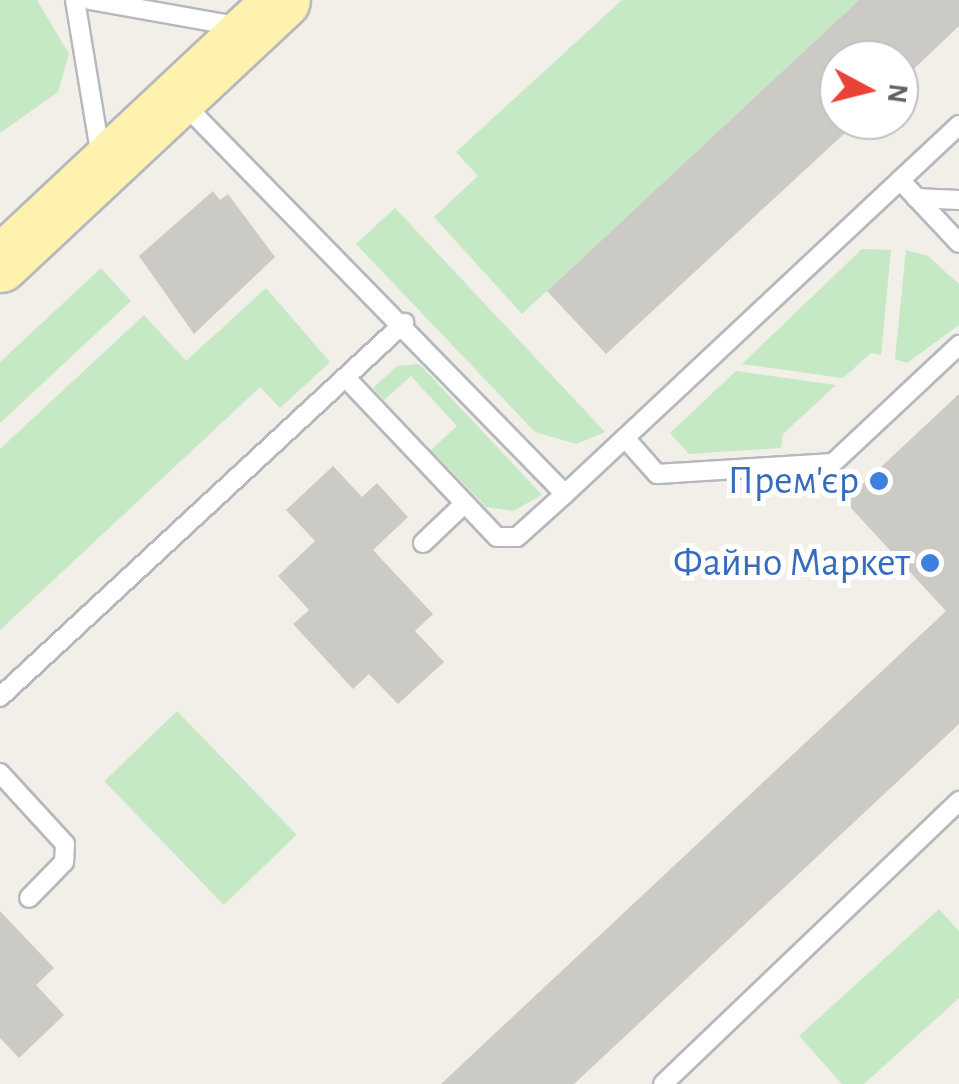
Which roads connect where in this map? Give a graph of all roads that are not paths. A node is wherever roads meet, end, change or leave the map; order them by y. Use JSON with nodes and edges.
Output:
{"nodes":[{"id":1,"x":75,"y":0,"type":"edge"},
{"id":2,"x":90,"y":0,"type":"edge"},
{"id":3,"x":266,"y":14,"type":"edge"},
{"id":4,"x":178,"y":98,"type":"junction"},
{"id":5,"x":959,"y":125,"type":"edge"},
{"id":6,"x":102,"y":168,"type":"junction"},
{"id":7,"x":900,"y":180,"type":"junction"},
{"id":8,"x":916,"y":198,"type":"junction"},
{"id":9,"x":959,"y":200,"type":"edge"},
{"id":10,"x":959,"y":243,"type":"edge"},
{"id":11,"x":0,"y":264,"type":"edge"},
{"id":12,"x":404,"y":323,"type":"junction"},
{"id":13,"x":959,"y":345,"type":"edge"},
{"id":14,"x":346,"y":378,"type":"junction"},
{"id":15,"x":625,"y":438,"type":"junction"},
{"id":16,"x":565,"y":494,"type":"junction"},
{"id":17,"x":464,"y":504,"type":"junction"},
{"id":18,"x":423,"y":543,"type":"dead end"},
{"id":19,"x":0,"y":697,"type":"edge"},
{"id":20,"x":0,"y":774,"type":"edge"},
{"id":21,"x":959,"y":801,"type":"edge"},
{"id":22,"x":29,"y":898,"type":"dead end"},
{"id":23,"x":663,"y":1084,"type":"edge"}],
"edges":[{"from":1,"to":6,"type":"lane"},
{"from":2,"to":3,"type":"lane"},
{"from":3,"to":4,"type":"main road"},
{"from":4,"to":6,"type":"main road"},
{"from":4,"to":12,"type":"lane"},
{"from":5,"to":7,"type":"lane"},
{"from":6,"to":11,"type":"main road"},
{"from":7,"to":8,"type":"lane"},
{"from":7,"to":15,"type":"lane"},
{"from":8,"to":9,"type":"lane"},
{"from":8,"to":10,"type":"lane"},
{"from":12,"to":14,"type":"lane"},
{"from":12,"to":16,"type":"lane"},
{"from":13,"to":15,"type":"lane"},
{"from":14,"to":17,"type":"lane"},
{"from":14,"to":19,"type":"lane"},
{"from":15,"to":16,"type":"lane"},
{"from":16,"to":17,"type":"lane"},
{"from":17,"to":18,"type":"lane"},
{"from":20,"to":22,"type":"lane"},
{"from":21,"to":23,"type":"lane"}]}
